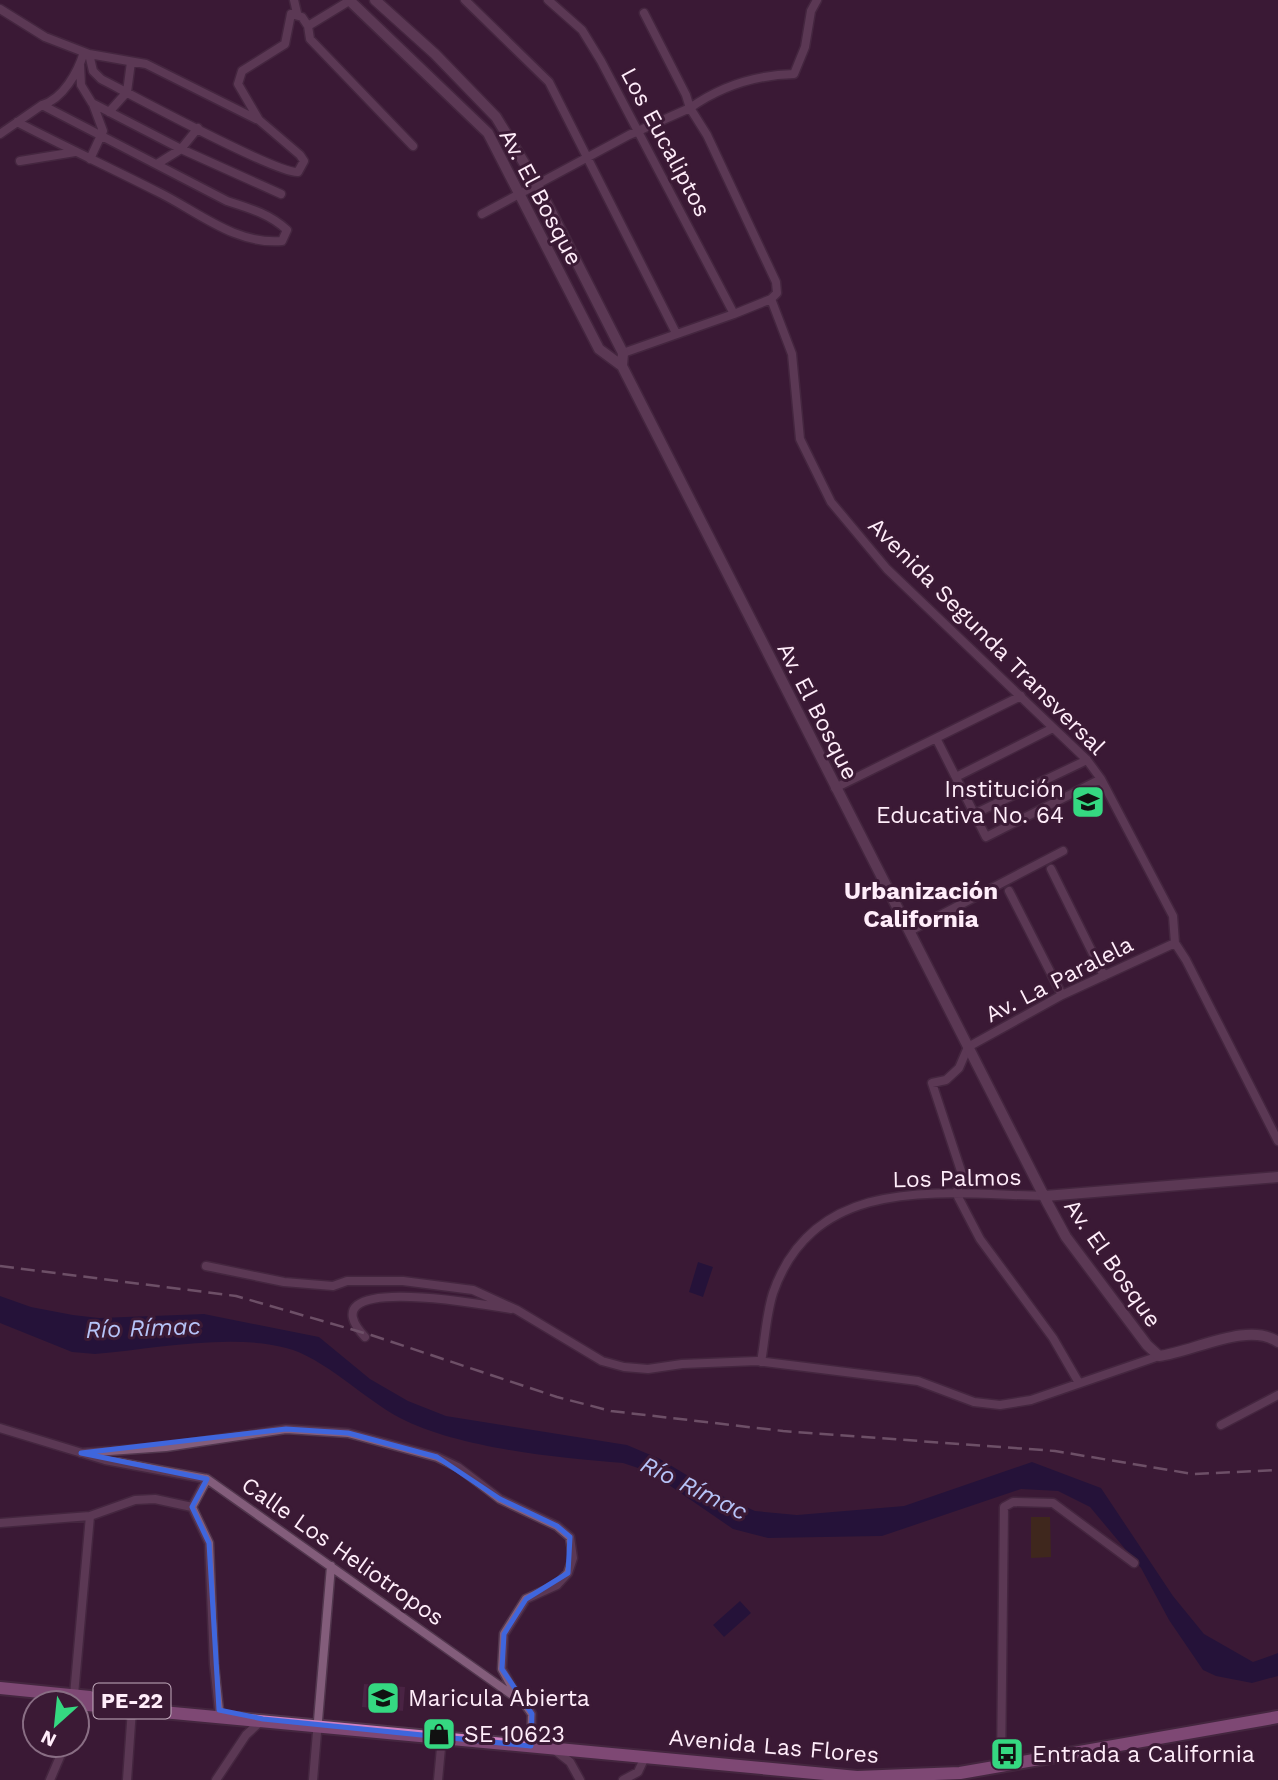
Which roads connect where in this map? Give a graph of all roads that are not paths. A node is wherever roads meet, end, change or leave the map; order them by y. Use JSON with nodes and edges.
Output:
{"nodes":[{"id":1,"x":294,"y":0,"type":"edge"},
{"id":2,"x":349,"y":0,"type":"edge"},
{"id":3,"x":374,"y":0,"type":"edge"},
{"id":4,"x":465,"y":0,"type":"edge"},
{"id":5,"x":548,"y":0,"type":"edge"},
{"id":6,"x":817,"y":0,"type":"edge"},
{"id":7,"x":0,"y":9,"type":"edge"},
{"id":8,"x":297,"y":13,"type":"junction"},
{"id":9,"x":644,"y":13,"type":"dead end"},
{"id":10,"x":308,"y":26,"type":"junction"},
{"id":11,"x":87,"y":53,"type":"junction"},
{"id":12,"x":131,"y":61,"type":"junction"},
{"id":13,"x":80,"y":65,"type":"junction"},
{"id":14,"x":127,"y":92,"type":"junction"},
{"id":15,"x":92,"y":103,"type":"junction"},
{"id":16,"x":42,"y":105,"type":"junction"},
{"id":17,"x":690,"y":108,"type":"junction"},
{"id":18,"x":109,"y":112,"type":"junction"},
{"id":19,"x":259,"y":120,"type":"junction"},
{"id":20,"x":17,"y":122,"type":"junction"},
{"id":21,"x":198,"y":128,"type":"junction"},
{"id":22,"x":640,"y":130,"type":"junction"},
{"id":23,"x":0,"y":135,"type":"edge"},
{"id":24,"x":102,"y":135,"type":"junction"},
{"id":25,"x":413,"y":146,"type":"dead end"},
{"id":26,"x":181,"y":149,"type":"junction"},
{"id":27,"x":75,"y":152,"type":"junction"},
{"id":28,"x":588,"y":158,"type":"junction"},
{"id":29,"x":90,"y":159,"type":"junction"},
{"id":30,"x":20,"y":161,"type":"dead end"},
{"id":31,"x":157,"y":164,"type":"junction"},
{"id":32,"x":537,"y":184,"type":"junction"},
{"id":33,"x":519,"y":193,"type":"junction"},
{"id":34,"x":281,"y":194,"type":"dead end"},
{"id":35,"x":482,"y":214,"type":"dead end"},
{"id":36,"x":771,"y":299,"type":"junction"},
{"id":37,"x":734,"y":314,"type":"junction"},
{"id":38,"x":676,"y":333,"type":"junction"},
{"id":39,"x":623,"y":353,"type":"junction"},
{"id":40,"x":622,"y":366,"type":"junction"},
{"id":41,"x":1021,"y":696,"type":"junction"},
{"id":42,"x":1053,"y":728,"type":"junction"},
{"id":43,"x":936,"y":738,"type":"junction"},
{"id":44,"x":1087,"y":760,"type":"junction"},
{"id":45,"x":956,"y":777,"type":"junction"},
{"id":46,"x":1101,"y":779,"type":"junction"},
{"id":47,"x":835,"y":788,"type":"junction"},
{"id":48,"x":974,"y":814,"type":"junction"},
{"id":49,"x":1063,"y":851,"type":"dead end"},
{"id":50,"x":1051,"y":869,"type":"dead end"},
{"id":51,"x":1009,"y":891,"type":"dead end"},
{"id":52,"x":910,"y":931,"type":"junction"},
{"id":53,"x":1175,"y":943,"type":"junction"},
{"id":54,"x":1104,"y":976,"type":"junction"},
{"id":55,"x":1062,"y":995,"type":"junction"},
{"id":56,"x":967,"y":1050,"type":"junction"},
{"id":57,"x":1278,"y":1141,"type":"edge"},
{"id":58,"x":1278,"y":1177,"type":"edge"},
{"id":59,"x":956,"y":1193,"type":"junction"},
{"id":60,"x":1045,"y":1196,"type":"junction"},
{"id":61,"x":206,"y":1266,"type":"dead end"},
{"id":62,"x":517,"y":1310,"type":"junction"},
{"id":63,"x":365,"y":1337,"type":"dead end"},
{"id":64,"x":1278,"y":1342,"type":"edge"},
{"id":65,"x":1159,"y":1356,"type":"junction"},
{"id":66,"x":761,"y":1362,"type":"junction"},
{"id":67,"x":1079,"y":1383,"type":"junction"},
{"id":68,"x":1278,"y":1395,"type":"edge"},
{"id":69,"x":1221,"y":1425,"type":"dead end"},
{"id":70,"x":0,"y":1428,"type":"edge"},
{"id":71,"x":81,"y":1453,"type":"junction"},
{"id":72,"x":207,"y":1479,"type":"junction"},
{"id":73,"x":192,"y":1507,"type":"junction"},
{"id":74,"x":90,"y":1516,"type":"junction"},
{"id":75,"x":0,"y":1522,"type":"edge"},
{"id":76,"x":1134,"y":1563,"type":"dead end"},
{"id":77,"x":331,"y":1566,"type":"junction"},
{"id":78,"x":0,"y":1688,"type":"edge"},
{"id":79,"x":74,"y":1689,"type":"edge"},
{"id":80,"x":21,"y":1692,"type":"edge"},
{"id":81,"x":0,"y":1696,"type":"edge"},
{"id":82,"x":21,"y":1697,"type":"edge"},
{"id":83,"x":518,"y":1698,"type":"junction"},
{"id":84,"x":91,"y":1702,"type":"edge"},
{"id":85,"x":91,"y":1703,"type":"edge"},
{"id":86,"x":132,"y":1709,"type":"junction"},
{"id":87,"x":219,"y":1710,"type":"junction"},
{"id":88,"x":1278,"y":1717,"type":"edge"},
{"id":89,"x":263,"y":1719,"type":"junction"},
{"id":90,"x":320,"y":1725,"type":"junction"},
{"id":91,"x":442,"y":1737,"type":"junction"},
{"id":92,"x":531,"y":1746,"type":"junction"},
{"id":93,"x":552,"y":1748,"type":"junction"},
{"id":94,"x":645,"y":1757,"type":"junction"},
{"id":95,"x":59,"y":1759,"type":"edge"},
{"id":96,"x":1001,"y":1766,"type":"junction"},
{"id":97,"x":638,"y":1772,"type":"junction"},
{"id":98,"x":50,"y":1780,"type":"edge"},
{"id":99,"x":127,"y":1780,"type":"edge"},
{"id":100,"x":216,"y":1780,"type":"edge"},
{"id":101,"x":313,"y":1780,"type":"edge"},
{"id":102,"x":438,"y":1780,"type":"edge"},
{"id":103,"x":580,"y":1780,"type":"edge"},
{"id":104,"x":623,"y":1780,"type":"edge"},
{"id":105,"x":645,"y":1780,"type":"edge"}],
"edges":[{"from":1,"to":8,"type":"street"},
{"from":2,"to":10,"type":"street"},
{"from":2,"to":33,"type":"street","name":"Av. El Bosque"},
{"from":3,"to":32,"type":"street","name":"Av. El Bosque"},
{"from":4,"to":28,"type":"street"},
{"from":5,"to":22,"type":"street","name":"Los Eucaliptos"},
{"from":6,"to":17,"type":"street"},
{"from":7,"to":11,"type":"street"},
{"from":8,"to":10,"type":"street"},
{"from":8,"to":19,"type":"street"},
{"from":9,"to":17,"type":"street","name":"Avenida Segunda Transversal"},
{"from":10,"to":25,"type":"street"},
{"from":11,"to":12,"type":"street"},
{"from":11,"to":13,"type":"street"},
{"from":11,"to":14,"type":"street"},
{"from":12,"to":14,"type":"street"},
{"from":12,"to":19,"type":"street"},
{"from":13,"to":15,"type":"street"},
{"from":13,"to":16,"type":"street"},
{"from":14,"to":18,"type":"street"},
{"from":14,"to":21,"type":"street"},
{"from":15,"to":18,"type":"street"},
{"from":15,"to":24,"type":"street"},
{"from":16,"to":20,"type":"street"},
{"from":16,"to":24,"type":"street"},
{"from":17,"to":22,"type":"street"},
{"from":17,"to":36,"type":"street","name":"Avenida Segunda Transversal"},
{"from":18,"to":26,"type":"street"},
{"from":19,"to":21,"type":"street"},
{"from":20,"to":23,"type":"street"},
{"from":20,"to":27,"type":"street"},
{"from":21,"to":26,"type":"street"},
{"from":22,"to":28,"type":"street"},
{"from":22,"to":37,"type":"street","name":"Los Eucaliptos"},
{"from":24,"to":29,"type":"street"},
{"from":24,"to":31,"type":"street"},
{"from":26,"to":31,"type":"street"},
{"from":26,"to":34,"type":"street"},
{"from":27,"to":29,"type":"street"},
{"from":27,"to":30,"type":"street"},
{"from":28,"to":32,"type":"street"},
{"from":28,"to":38,"type":"street"},
{"from":29,"to":31,"type":"street"},
{"from":32,"to":33,"type":"street"},
{"from":32,"to":39,"type":"street","name":"Av. El Bosque"},
{"from":33,"to":35,"type":"street"},
{"from":33,"to":40,"type":"street","name":"Av. El Bosque"},
{"from":36,"to":37,"type":"street"},
{"from":36,"to":41,"type":"street","name":"Avenida Segunda Transversal"},
{"from":37,"to":38,"type":"street"},
{"from":38,"to":39,"type":"street"},
{"from":39,"to":40,"type":"street"},
{"from":40,"to":47,"type":"street","name":"Av. El Bosque"},
{"from":41,"to":42,"type":"street","name":"Avenida Segunda Transversal"},
{"from":41,"to":43,"type":"street"},
{"from":42,"to":44,"type":"street","name":"Avenida Segunda Transversal"},
{"from":42,"to":45,"type":"street"},
{"from":43,"to":45,"type":"street"},
{"from":43,"to":47,"type":"street"},
{"from":44,"to":46,"type":"street","name":"Avenida Segunda Transversal"},
{"from":44,"to":48,"type":"street"},
{"from":45,"to":48,"type":"street"},
{"from":46,"to":48,"type":"street"},
{"from":46,"to":53,"type":"street","name":"Avenida Segunda Transversal"},
{"from":47,"to":52,"type":"street","name":"Av. El Bosque"},
{"from":49,"to":52,"type":"street"},
{"from":50,"to":54,"type":"street"},
{"from":51,"to":55,"type":"street"},
{"from":52,"to":56,"type":"street","name":"Av. El Bosque"},
{"from":53,"to":54,"type":"street","name":"Av. La Paralela"},
{"from":53,"to":57,"type":"street","name":"Avenida Segunda Transversal"},
{"from":54,"to":55,"type":"street","name":"Av. La Paralela"},
{"from":55,"to":56,"type":"street","name":"Av. La Paralela"},
{"from":56,"to":59,"type":"street"},
{"from":56,"to":60,"type":"street","name":"Av. El Bosque"},
{"from":58,"to":60,"type":"street"},
{"from":59,"to":60,"type":"street","name":"Los Palmos"},
{"from":59,"to":66,"type":"street","name":"Los Palmos"},
{"from":59,"to":67,"type":"street"},
{"from":60,"to":65,"type":"street","name":"Av. El Bosque"},
{"from":61,"to":62,"type":"street"},
{"from":62,"to":63,"type":"street"},
{"from":62,"to":66,"type":"street"},
{"from":64,"to":65,"type":"street"},
{"from":65,"to":67,"type":"street"},
{"from":66,"to":67,"type":"street"},
{"from":68,"to":69,"type":"street"},
{"from":70,"to":71,"type":"street","name":"Calle Los Heliotropos"},
{"from":71,"to":72,"type":"street","name":"Calle Los Heliotropos"},
{"from":71,"to":83,"type":"street"},
{"from":72,"to":73,"type":"street"},
{"from":72,"to":77,"type":"street","name":"Calle Los Heliotropos"},
{"from":73,"to":74,"type":"street"},
{"from":73,"to":87,"type":"street"},
{"from":74,"to":75,"type":"street"},
{"from":74,"to":79,"type":"street"},
{"from":76,"to":96,"type":"street"},
{"from":77,"to":83,"type":"street","name":"Calle Los Heliotropos"},
{"from":77,"to":90,"type":"street"},
{"from":78,"to":80,"type":"highway","name":"Avenida Las Flores","number":"PE-22"},
{"from":81,"to":82,"type":"highway","name":"Avenida Las Flores","number":"PE-22"},
{"from":83,"to":92,"type":"street"},
{"from":84,"to":87,"type":"highway","name":"Avenida Las Flores","number":"PE-22"},
{"from":85,"to":86,"type":"highway","name":"Avenida Las Flores","number":"PE-22"},
{"from":86,"to":89,"type":"highway","name":"Avenida Las Flores","number":"PE-22"},
{"from":86,"to":99,"type":"street"},
{"from":87,"to":89,"type":"highway","name":"Avenida Las Flores","number":"PE-22"},
{"from":88,"to":96,"type":"highway","name":"Avenida Las Flores","number":"PE-22"},
{"from":89,"to":90,"type":"highway","name":"Avenida Las Flores","number":"PE-22"},
{"from":89,"to":100,"type":"street"},
{"from":90,"to":91,"type":"highway","name":"Avenida Las Flores","number":"PE-22"},
{"from":90,"to":101,"type":"street"},
{"from":91,"to":92,"type":"highway","name":"Avenida Las Flores","number":"PE-22"},
{"from":91,"to":102,"type":"street"},
{"from":92,"to":93,"type":"highway","name":"Avenida Las Flores","number":"PE-22"},
{"from":93,"to":94,"type":"highway","name":"Avenida Las Flores","number":"PE-22"},
{"from":93,"to":103,"type":"street"},
{"from":94,"to":96,"type":"highway","name":"Avenida Las Flores","number":"PE-22"},
{"from":94,"to":97,"type":"street"},
{"from":95,"to":98,"type":"street"},
{"from":97,"to":104,"type":"street"},
{"from":97,"to":105,"type":"street"}]}
